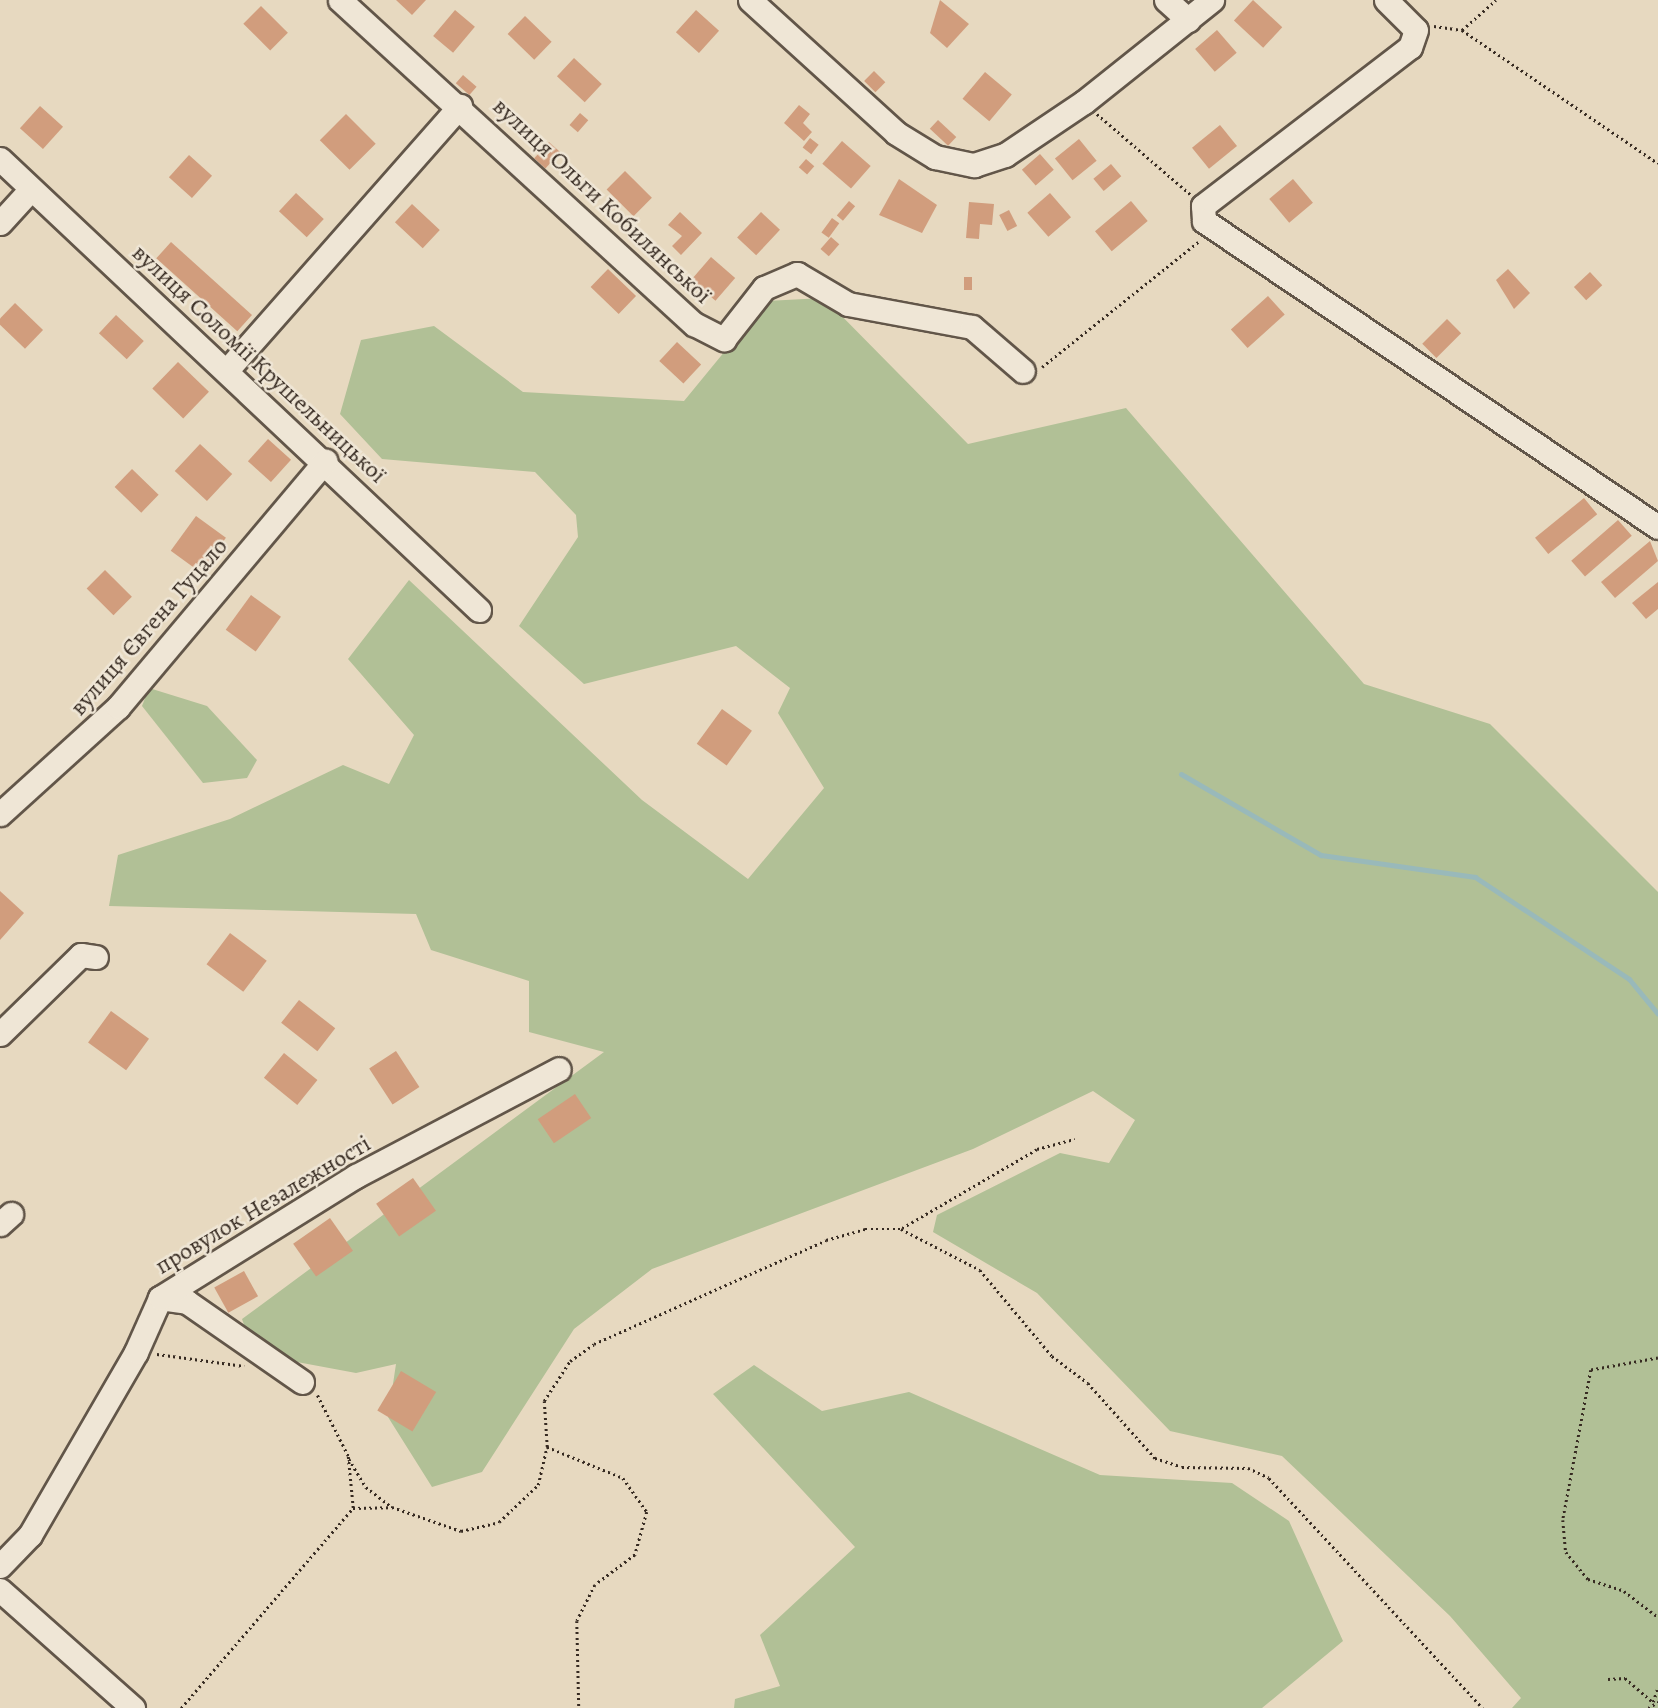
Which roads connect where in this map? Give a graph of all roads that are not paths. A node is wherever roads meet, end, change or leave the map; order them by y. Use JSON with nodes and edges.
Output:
{"nodes":[{"id":1,"x":340,"y":0,"type":"edge"},
{"id":2,"x":750,"y":0,"type":"edge"},
{"id":3,"x":1166,"y":0,"type":"edge"},
{"id":4,"x":1212,"y":0,"type":"edge"},
{"id":5,"x":1386,"y":0,"type":"edge"},
{"id":6,"x":1188,"y":20,"type":"junction"},
{"id":7,"x":460,"y":106,"type":"junction"},
{"id":8,"x":0,"y":159,"type":"edge"},
{"id":9,"x":31,"y":189,"type":"junction"},
{"id":10,"x":0,"y":223,"type":"edge"},
{"id":11,"x":228,"y":369,"type":"junction"},
{"id":12,"x":1023,"y":371,"type":"road end"},
{"id":13,"x":325,"y":461,"type":"junction"},
{"id":14,"x":1658,"y":527,"type":"edge"},
{"id":15,"x":479,"y":610,"type":"dead end"},
{"id":16,"x":0,"y":814,"type":"edge"},
{"id":17,"x":96,"y":957,"type":"dead end"},
{"id":18,"x":0,"y":1034,"type":"edge"},
{"id":19,"x":559,"y":1069,"type":"dead end"},
{"id":20,"x":160,"y":1298,"type":"junction"},
{"id":21,"x":302,"y":1381,"type":"road end"},
{"id":22,"x":1,"y":1564,"type":"edge"},
{"id":23,"x":0,"y":1590,"type":"edge"},
{"id":24,"x":133,"y":1708,"type":"edge"}],
"edges":[{"from":1,"to":7,"type":"street","name":"вулиця Ольги Кобилянської"},
{"from":2,"to":6,"type":"street"},
{"from":3,"to":6,"type":"street"},
{"from":4,"to":6,"type":"street"},
{"from":5,"to":14,"type":"street"},
{"from":7,"to":11,"type":"street"},
{"from":7,"to":12,"type":"street","name":"вулиця Ольги Кобилянської"},
{"from":8,"to":9,"type":"street","name":"вулиця Соломії Крушельницької"},
{"from":9,"to":10,"type":"street"},
{"from":9,"to":11,"type":"street","name":"вулиця Соломії Крушельницької"},
{"from":11,"to":13,"type":"street","name":"вулиця Соломії Крушельницької"},
{"from":13,"to":15,"type":"street","name":"вулиця Соломії Крушельницької"},
{"from":13,"to":16,"type":"street","name":"вулиця Євгена Гуцало"},
{"from":17,"to":18,"type":"street"},
{"from":19,"to":20,"type":"street","name":"провулок Незалежності"},
{"from":20,"to":21,"type":"street"},
{"from":20,"to":22,"type":"street","name":"провулок Незалежності"},
{"from":23,"to":24,"type":"street"}]}
